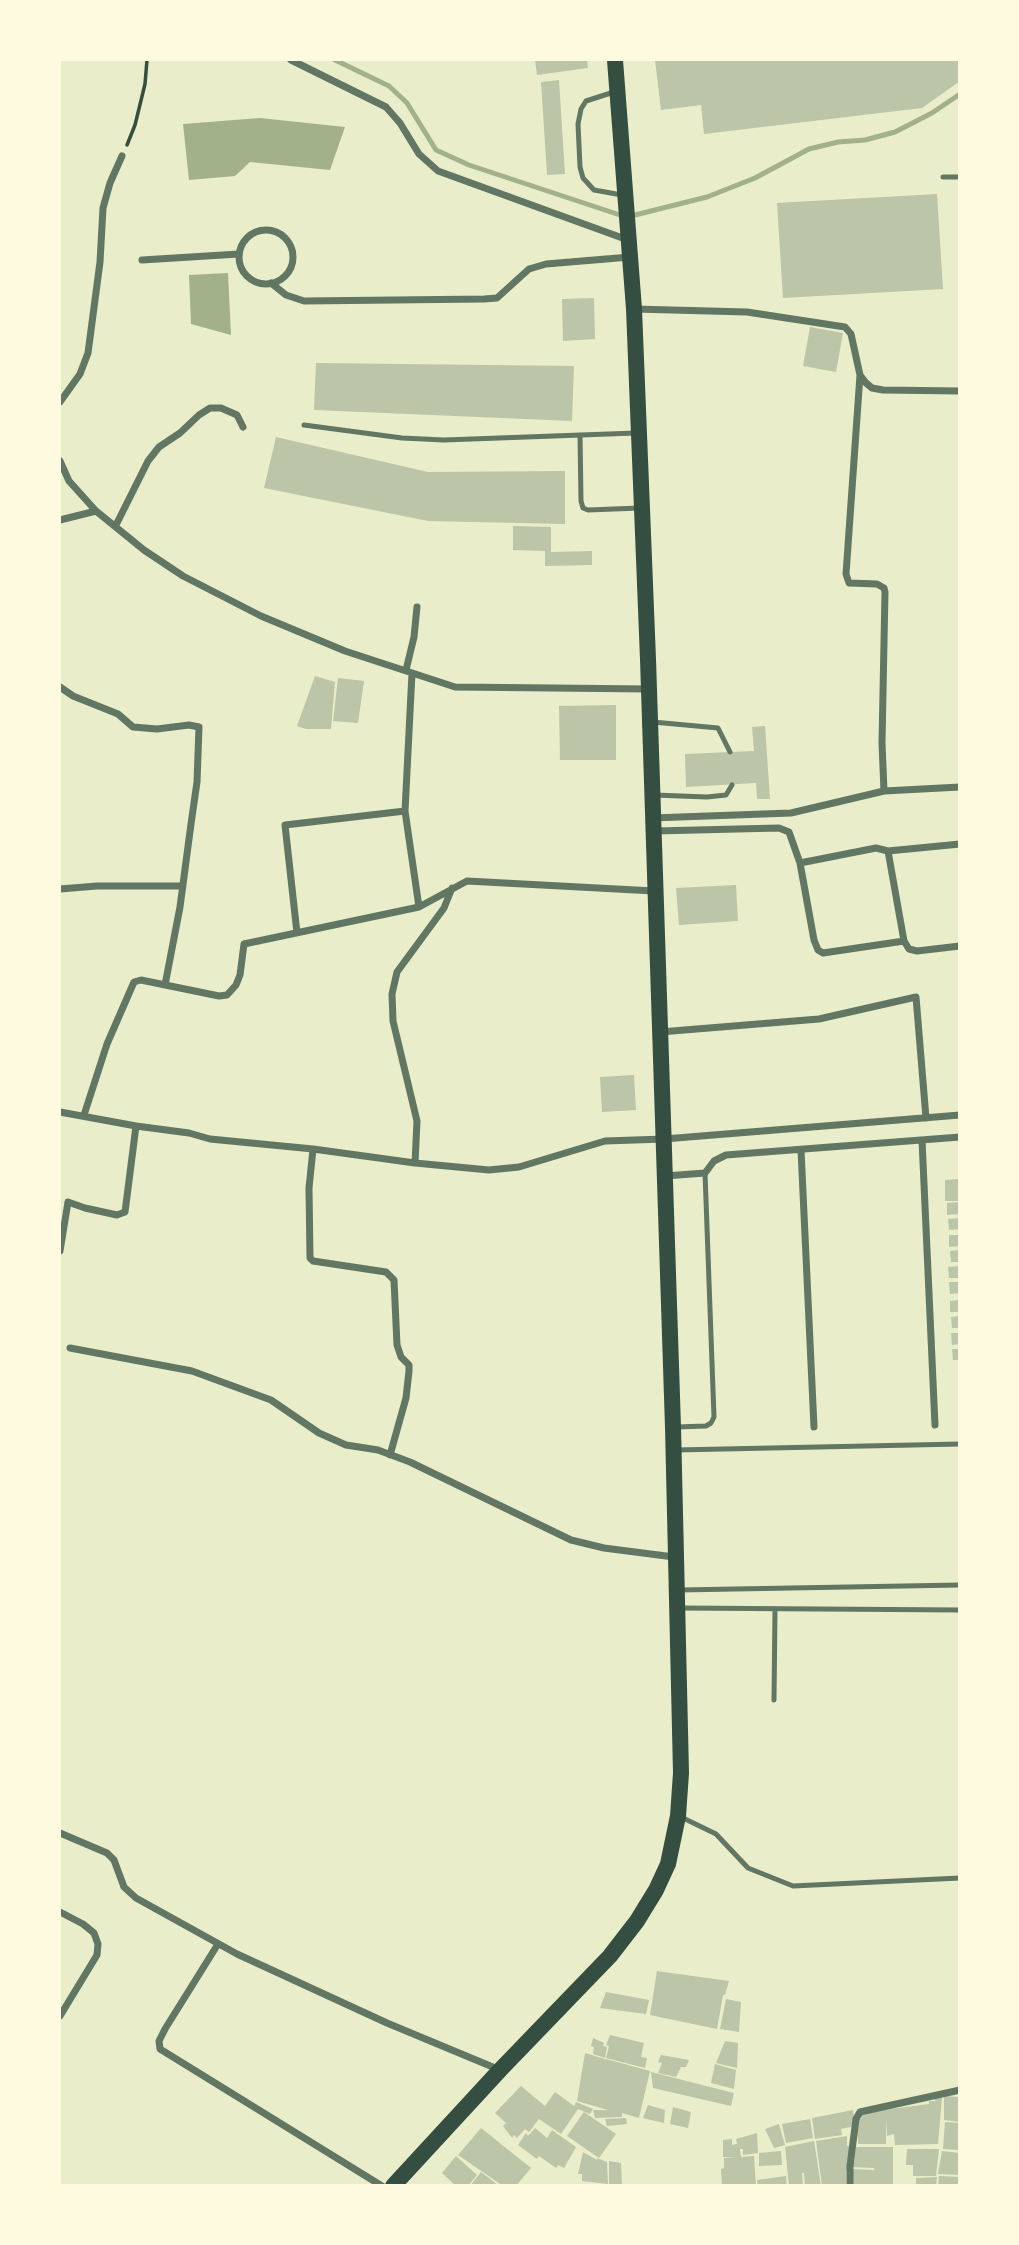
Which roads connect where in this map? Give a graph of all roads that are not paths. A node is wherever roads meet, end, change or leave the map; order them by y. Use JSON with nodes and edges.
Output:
{"nodes":[{"id":1,"x":291,"y":60,"type":"edge"},
{"id":2,"x":614,"y":60,"type":"edge"},
{"id":3,"x":618,"y":91,"type":"junction"},
{"id":4,"x":122,"y":156,"type":"road end"},
{"id":5,"x":943,"y":177,"type":"dead end"},
{"id":6,"x":960,"y":177,"type":"edge"},
{"id":7,"x":626,"y":198,"type":"junction"},
{"id":8,"x":628,"y":235,"type":"junction"},
{"id":9,"x":239,"y":254,"type":"junction"},
{"id":10,"x":630,"y":257,"type":"junction"},
{"id":11,"x":142,"y":260,"type":"dead end"},
{"id":12,"x":271,"y":283,"type":"junction"},
{"id":13,"x":634,"y":309,"type":"junction"},
{"id":14,"x":860,"y":375,"type":"junction"},
{"id":15,"x":960,"y":391,"type":"edge"},
{"id":16,"x":60,"y":402,"type":"edge"},
{"id":17,"x":304,"y":425,"type":"dead end"},
{"id":18,"x":243,"y":427,"type":"dead end"},
{"id":19,"x":639,"y":433,"type":"junction"},
{"id":20,"x":580,"y":435,"type":"junction"},
{"id":21,"x":60,"y":461,"type":"edge"},
{"id":22,"x":642,"y":508,"type":"junction"},
{"id":23,"x":96,"y":511,"type":"junction"},
{"id":24,"x":60,"y":520,"type":"edge"},
{"id":25,"x":116,"y":525,"type":"junction"},
{"id":26,"x":417,"y":607,"type":"dead end"},
{"id":27,"x":409,"y":671,"type":"junction"},
{"id":28,"x":60,"y":687,"type":"edge"},
{"id":29,"x":649,"y":689,"type":"junction"},
{"id":30,"x":650,"y":722,"type":"junction"},
{"id":31,"x":730,"y":752,"type":"dead end"},
{"id":32,"x":732,"y":785,"type":"dead end"},
{"id":33,"x":960,"y":787,"type":"edge"},
{"id":34,"x":884,"y":791,"type":"junction"},
{"id":35,"x":652,"y":795,"type":"junction"},
{"id":36,"x":405,"y":811,"type":"junction"},
{"id":37,"x":653,"y":825,"type":"junction"},
{"id":38,"x":960,"y":844,"type":"edge"},
{"id":39,"x":888,"y":851,"type":"junction"},
{"id":40,"x":800,"y":863,"type":"junction"},
{"id":41,"x":183,"y":886,"type":"junction"},
{"id":42,"x":452,"y":888,"type":"junction"},
{"id":43,"x":60,"y":889,"type":"edge"},
{"id":44,"x":655,"y":891,"type":"junction"},
{"id":45,"x":419,"y":907,"type":"junction"},
{"id":46,"x":297,"y":933,"type":"junction"},
{"id":47,"x":904,"y":941,"type":"junction"},
{"id":48,"x":960,"y":946,"type":"edge"},
{"id":49,"x":165,"y":985,"type":"junction"},
{"id":50,"x":659,"y":1032,"type":"junction"},
{"id":51,"x":60,"y":1112,"type":"edge"},
{"id":52,"x":83,"y":1115,"type":"junction"},
{"id":53,"x":960,"y":1115,"type":"edge"},
{"id":54,"x":926,"y":1118,"type":"junction"},
{"id":55,"x":136,"y":1126,"type":"junction"},
{"id":56,"x":960,"y":1137,"type":"edge"},
{"id":57,"x":664,"y":1139,"type":"junction"},
{"id":58,"x":922,"y":1140,"type":"junction"},
{"id":59,"x":313,"y":1149,"type":"junction"},
{"id":60,"x":800,"y":1150,"type":"junction"},
{"id":61,"x":415,"y":1163,"type":"junction"},
{"id":62,"x":705,"y":1173,"type":"junction"},
{"id":63,"x":665,"y":1176,"type":"junction"},
{"id":64,"x":64,"y":1200,"type":"edge"},
{"id":65,"x":60,"y":1251,"type":"edge"},
{"id":66,"x":70,"y":1348,"type":"dead end"},
{"id":67,"x":935,"y":1425,"type":"dead end"},
{"id":68,"x":673,"y":1427,"type":"junction"},
{"id":69,"x":814,"y":1427,"type":"dead end"},
{"id":70,"x":960,"y":1444,"type":"edge"},
{"id":71,"x":674,"y":1450,"type":"junction"},
{"id":72,"x":390,"y":1455,"type":"junction"},
{"id":73,"x":675,"y":1558,"type":"junction"},
{"id":74,"x":960,"y":1585,"type":"edge"},
{"id":75,"x":676,"y":1591,"type":"junction"},
{"id":76,"x":677,"y":1608,"type":"junction"},
{"id":77,"x":775,"y":1610,"type":"junction"},
{"id":78,"x":960,"y":1610,"type":"edge"},
{"id":79,"x":774,"y":1700,"type":"dead end"},
{"id":80,"x":678,"y":1816,"type":"junction"},
{"id":81,"x":60,"y":1833,"type":"edge"},
{"id":82,"x":960,"y":1878,"type":"edge"},
{"id":83,"x":60,"y":1912,"type":"edge"},
{"id":84,"x":218,"y":1944,"type":"junction"},
{"id":85,"x":60,"y":2015,"type":"edge"},
{"id":86,"x":500,"y":2070,"type":"junction"},
{"id":87,"x":960,"y":2090,"type":"edge"},
{"id":88,"x":382,"y":2186,"type":"edge"},
{"id":89,"x":393,"y":2186,"type":"edge"},
{"id":90,"x":850,"y":2186,"type":"edge"}],
"edges":[{"from":1,"to":8,"type":"street"},
{"from":2,"to":3,"type":"highway"},
{"from":3,"to":7,"type":"highway"},
{"from":3,"to":7,"type":"lane"},
{"from":4,"to":16,"type":"street"},
{"from":5,"to":6,"type":"lane"},
{"from":7,"to":8,"type":"highway"},
{"from":8,"to":10,"type":"highway"},
{"from":9,"to":11,"type":"street"},
{"from":9,"to":12,"type":"street"},
{"from":9,"to":12,"type":"street"},
{"from":10,"to":12,"type":"street"},
{"from":10,"to":13,"type":"highway"},
{"from":13,"to":14,"type":"street"},
{"from":13,"to":19,"type":"highway"},
{"from":14,"to":15,"type":"street"},
{"from":14,"to":34,"type":"street"},
{"from":17,"to":20,"type":"lane"},
{"from":18,"to":25,"type":"street"},
{"from":19,"to":20,"type":"lane"},
{"from":19,"to":22,"type":"highway"},
{"from":20,"to":22,"type":"lane"},
{"from":21,"to":23,"type":"street"},
{"from":22,"to":29,"type":"highway"},
{"from":23,"to":24,"type":"street"},
{"from":23,"to":25,"type":"street"},
{"from":25,"to":27,"type":"street"},
{"from":26,"to":27,"type":"street"},
{"from":27,"to":29,"type":"street"},
{"from":27,"to":36,"type":"street"},
{"from":28,"to":41,"type":"street"},
{"from":29,"to":30,"type":"highway"},
{"from":30,"to":31,"type":"lane"},
{"from":30,"to":35,"type":"highway"},
{"from":32,"to":35,"type":"lane"},
{"from":33,"to":34,"type":"street"},
{"from":34,"to":37,"type":"street"},
{"from":35,"to":37,"type":"highway"},
{"from":36,"to":45,"type":"street"},
{"from":36,"to":46,"type":"street"},
{"from":37,"to":40,"type":"street"},
{"from":37,"to":44,"type":"highway"},
{"from":38,"to":39,"type":"street"},
{"from":39,"to":40,"type":"street"},
{"from":39,"to":47,"type":"street"},
{"from":40,"to":47,"type":"street"},
{"from":41,"to":43,"type":"street"},
{"from":41,"to":49,"type":"street"},
{"from":42,"to":44,"type":"street"},
{"from":42,"to":45,"type":"street"},
{"from":42,"to":61,"type":"street"},
{"from":44,"to":50,"type":"highway"},
{"from":45,"to":46,"type":"street"},
{"from":46,"to":49,"type":"street"},
{"from":47,"to":48,"type":"street"},
{"from":49,"to":52,"type":"street"},
{"from":50,"to":54,"type":"street"},
{"from":50,"to":57,"type":"highway"},
{"from":51,"to":52,"type":"street"},
{"from":52,"to":55,"type":"street"},
{"from":53,"to":54,"type":"street"},
{"from":54,"to":57,"type":"street"},
{"from":55,"to":59,"type":"street"},
{"from":55,"to":64,"type":"street"},
{"from":56,"to":58,"type":"street"},
{"from":57,"to":61,"type":"street"},
{"from":57,"to":63,"type":"highway"},
{"from":58,"to":60,"type":"street"},
{"from":58,"to":67,"type":"street"},
{"from":59,"to":61,"type":"street"},
{"from":59,"to":72,"type":"street"},
{"from":60,"to":62,"type":"street"},
{"from":60,"to":69,"type":"street"},
{"from":62,"to":63,"type":"street"},
{"from":62,"to":68,"type":"lane"},
{"from":63,"to":68,"type":"highway"},
{"from":64,"to":65,"type":"street"},
{"from":66,"to":72,"type":"street"},
{"from":68,"to":71,"type":"highway"},
{"from":70,"to":71,"type":"lane"},
{"from":71,"to":73,"type":"highway"},
{"from":72,"to":73,"type":"street"},
{"from":73,"to":75,"type":"highway"},
{"from":74,"to":75,"type":"lane"},
{"from":75,"to":76,"type":"highway"},
{"from":76,"to":77,"type":"lane"},
{"from":76,"to":80,"type":"highway"},
{"from":77,"to":78,"type":"lane"},
{"from":77,"to":79,"type":"lane"},
{"from":80,"to":82,"type":"lane"},
{"from":80,"to":86,"type":"highway"},
{"from":81,"to":84,"type":"street"},
{"from":83,"to":85,"type":"street"},
{"from":84,"to":86,"type":"street"},
{"from":84,"to":88,"type":"street"},
{"from":86,"to":89,"type":"highway"},
{"from":87,"to":90,"type":"street"}]}
